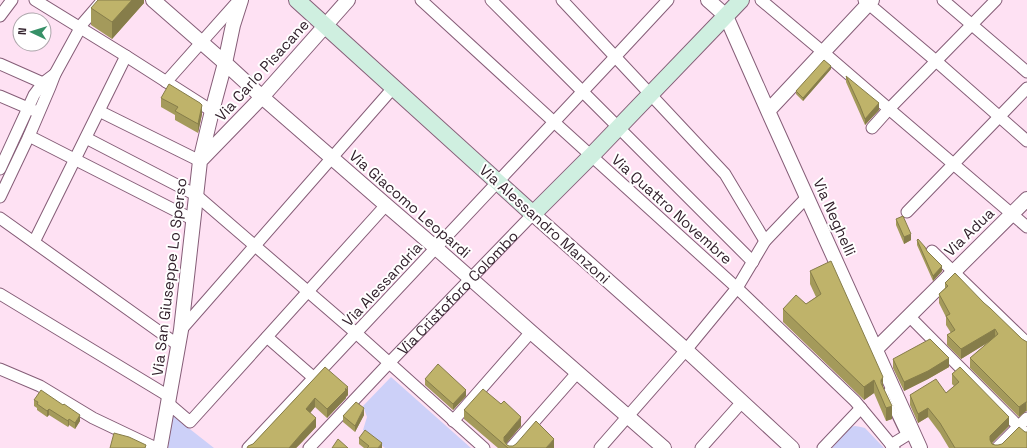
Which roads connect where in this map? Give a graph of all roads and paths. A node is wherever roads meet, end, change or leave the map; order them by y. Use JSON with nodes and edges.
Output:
{"nodes":[{"id":1,"x":12,"y":0,"type":"edge"},
{"id":2,"x":35,"y":0,"type":"edge"},
{"id":3,"x":103,"y":0,"type":"edge"},
{"id":4,"x":153,"y":0,"type":"edge"},
{"id":5,"x":240,"y":0,"type":"edge"},
{"id":6,"x":297,"y":0,"type":"edge"},
{"id":7,"x":348,"y":0,"type":"edge"},
{"id":8,"x":421,"y":0,"type":"edge"},
{"id":9,"x":491,"y":0,"type":"edge"},
{"id":10,"x":562,"y":0,"type":"edge"},
{"id":11,"x":668,"y":0,"type":"edge"},
{"id":12,"x":708,"y":0,"type":"edge"},
{"id":13,"x":741,"y":0,"type":"edge"},
{"id":14,"x":761,"y":0,"type":"edge"},
{"id":15,"x":943,"y":0,"type":"edge"},
{"id":16,"x":996,"y":0,"type":"edge"},
{"id":17,"x":869,"y":1,"type":"edge"},
{"id":18,"x":1,"y":13,"type":"edge"},
{"id":19,"x":726,"y":16,"type":"junction"},
{"id":20,"x":972,"y":25,"type":"junction"},
{"id":21,"x":325,"y":26,"type":"junction"},
{"id":22,"x":80,"y":28,"type":"junction"},
{"id":23,"x":202,"y":43,"type":"junction"},
{"id":24,"x":823,"y":52,"type":"junction"},
{"id":25,"x":126,"y":56,"type":"junction"},
{"id":26,"x":615,"y":57,"type":"junction"},
{"id":27,"x":936,"y":61,"type":"junction"},
{"id":28,"x":225,"y":63,"type":"junction"},
{"id":29,"x":0,"y":64,"type":"edge"},
{"id":30,"x":1027,"y":72,"type":"edge"},
{"id":31,"x":55,"y":74,"type":"junction"},
{"id":32,"x":166,"y":82,"type":"junction"},
{"id":33,"x":43,"y":83,"type":"junction"},
{"id":34,"x":394,"y":88,"type":"junction"},
{"id":35,"x":1027,"y":88,"type":"edge"},
{"id":36,"x":583,"y":92,"type":"junction"},
{"id":37,"x":650,"y":94,"type":"junction"},
{"id":38,"x":0,"y":96,"type":"edge"},
{"id":39,"x":262,"y":97,"type":"junction"},
{"id":40,"x":28,"y":108,"type":"junction"},
{"id":41,"x":889,"y":109,"type":"junction"},
{"id":42,"x":768,"y":110,"type":"junction"},
{"id":43,"x":99,"y":111,"type":"junction"},
{"id":44,"x":212,"y":111,"type":"junction"},
{"id":45,"x":39,"y":113,"type":"junction"},
{"id":46,"x":999,"y":117,"type":"junction"},
{"id":47,"x":554,"y":122,"type":"junction"},
{"id":48,"x":618,"y":127,"type":"junction"},
{"id":49,"x":872,"y":128,"type":"dead end"},
{"id":50,"x":29,"y":136,"type":"junction"},
{"id":51,"x":86,"y":138,"type":"junction"},
{"id":52,"x":1027,"y":141,"type":"edge"},
{"id":53,"x":591,"y":156,"type":"junction"},
{"id":54,"x":332,"y":158,"type":"junction"},
{"id":55,"x":75,"y":159,"type":"junction"},
{"id":56,"x":200,"y":161,"type":"junction"},
{"id":57,"x":953,"y":164,"type":"junction"},
{"id":58,"x":0,"y":169,"type":"edge"},
{"id":59,"x":498,"y":182,"type":"junction"},
{"id":60,"x":196,"y":194,"type":"junction"},
{"id":61,"x":0,"y":197,"type":"edge"},
{"id":62,"x":807,"y":198,"type":"junction"},
{"id":63,"x":1027,"y":199,"type":"edge"},
{"id":64,"x":386,"y":205,"type":"junction"},
{"id":65,"x":907,"y":212,"type":"dead end"},
{"id":66,"x":533,"y":214,"type":"junction"},
{"id":67,"x":1012,"y":214,"type":"junction"},
{"id":68,"x":0,"y":218,"type":"edge"},
{"id":69,"x":194,"y":220,"type":"junction"},
{"id":70,"x":1027,"y":227,"type":"edge"},
{"id":71,"x":765,"y":241,"type":"junction"},
{"id":72,"x":34,"y":242,"type":"junction"},
{"id":73,"x":255,"y":245,"type":"junction"},
{"id":74,"x":436,"y":248,"type":"junction"},
{"id":75,"x":932,"y":251,"type":"dead end"},
{"id":76,"x":753,"y":262,"type":"junction"},
{"id":77,"x":953,"y":271,"type":"junction"},
{"id":78,"x":470,"y":278,"type":"junction"},
{"id":79,"x":737,"y":288,"type":"junction"},
{"id":80,"x":308,"y":291,"type":"junction"},
{"id":81,"x":0,"y":294,"type":"edge"},
{"id":82,"x":909,"y":316,"type":"junction"},
{"id":83,"x":181,"y":330,"type":"junction"},
{"id":84,"x":531,"y":332,"type":"junction"},
{"id":85,"x":356,"y":333,"type":"junction"},
{"id":86,"x":267,"y":337,"type":"junction"},
{"id":87,"x":1027,"y":343,"type":"edge"},
{"id":88,"x":178,"y":345,"type":"junction"},
{"id":89,"x":876,"y":349,"type":"junction"},
{"id":90,"x":686,"y":350,"type":"junction"},
{"id":91,"x":389,"y":363,"type":"junction"},
{"id":92,"x":0,"y":369,"type":"edge"},
{"id":93,"x":577,"y":373,"type":"junction"},
{"id":94,"x":314,"y":378,"type":"junction"},
{"id":95,"x":169,"y":400,"type":"junction"},
{"id":96,"x":742,"y":402,"type":"junction"},
{"id":97,"x":861,"y":408,"type":"junction"},
{"id":98,"x":627,"y":416,"type":"junction"},
{"id":99,"x":1027,"y":418,"type":"edge"},
{"id":100,"x":453,"y":421,"type":"junction"},
{"id":101,"x":1019,"y":426,"type":"junction"},
{"id":102,"x":909,"y":434,"type":"junction"},
{"id":103,"x":1027,"y":435,"type":"edge"},
{"id":104,"x":893,"y":446,"type":"edge"},
{"id":105,"x":156,"y":448,"type":"edge"},
{"id":106,"x":160,"y":448,"type":"edge"},
{"id":107,"x":248,"y":448,"type":"edge"},
{"id":108,"x":309,"y":448,"type":"edge"},
{"id":109,"x":484,"y":448,"type":"edge"},
{"id":110,"x":511,"y":448,"type":"edge"},
{"id":111,"x":600,"y":448,"type":"edge"},
{"id":112,"x":664,"y":448,"type":"edge"},
{"id":113,"x":701,"y":448,"type":"edge"},
{"id":114,"x":792,"y":448,"type":"edge"},
{"id":115,"x":823,"y":448,"type":"edge"},
{"id":116,"x":919,"y":448,"type":"edge"},
{"id":117,"x":997,"y":448,"type":"edge"}],
"edges":[{"from":1,"to":18,"type":"street"},
{"from":2,"to":22,"type":"street"},
{"from":3,"to":22,"type":"street"},
{"from":4,"to":23,"type":"street","name":"Via Giacomo Leopardi"},
{"from":5,"to":23,"type":"street"},
{"from":5,"to":28,"type":"street","name":"Via San Giuseppe Lo Sperso"},
{"from":6,"to":21,"type":"main road","name":"Via Alessandro Manzoni"},
{"from":7,"to":21,"type":"street","name":"Via Carlo Pisacane"},
{"from":8,"to":47,"type":"street","name":"Via Quattro Novembre"},
{"from":9,"to":36,"type":"street"},
{"from":10,"to":26,"type":"street"},
{"from":11,"to":26,"type":"street","name":"Via Alessandria"},
{"from":12,"to":19,"type":"street"},
{"from":13,"to":19,"type":"main road","name":"Via Cristoforo Colombo"},
{"from":14,"to":24,"type":"street"},
{"from":15,"to":20,"type":"street"},
{"from":16,"to":20,"type":"street"},
{"from":17,"to":24,"type":"street"},
{"from":17,"to":27,"type":"street"},
{"from":19,"to":37,"type":"main road","name":"Via Cristoforo Colombo"},
{"from":19,"to":42,"type":"street","name":"Via Neghelli"},
{"from":20,"to":27,"type":"street"},
{"from":20,"to":30,"type":"street"},
{"from":21,"to":34,"type":"main road","name":"Via Alessandro Manzoni"},
{"from":21,"to":39,"type":"street","name":"Via Carlo Pisacane"},
{"from":22,"to":25,"type":"street"},
{"from":22,"to":31,"type":"street"},
{"from":23,"to":28,"type":"street","name":"Via Giacomo Leopardi"},
{"from":23,"to":32,"type":"street"},
{"from":24,"to":41,"type":"street"},
{"from":24,"to":42,"type":"street"},
{"from":25,"to":32,"type":"street"},
{"from":25,"to":43,"type":"street"},
{"from":26,"to":36,"type":"street","name":"Via Alessandria"},
{"from":26,"to":37,"type":"street"},
{"from":27,"to":41,"type":"street"},
{"from":27,"to":46,"type":"street"},
{"from":28,"to":39,"type":"street","name":"Via Giacomo Leopardi"},
{"from":28,"to":44,"type":"street","name":"Via San Giuseppe Lo Sperso"},
{"from":29,"to":33,"type":"street"},
{"from":31,"to":33,"type":"street"},
{"from":31,"to":45,"type":"street"},
{"from":32,"to":44,"type":"street"},
{"from":33,"to":40,"type":"street"},
{"from":34,"to":54,"type":"street"},
{"from":34,"to":59,"type":"main road","name":"Via Alessandro Manzoni"},
{"from":35,"to":46,"type":"street"},
{"from":36,"to":47,"type":"street","name":"Via Alessandria"},
{"from":36,"to":48,"type":"street"},
{"from":37,"to":48,"type":"main road","name":"Via Cristoforo Colombo"},
{"from":37,"to":71,"type":"street"},
{"from":38,"to":40,"type":"street"},
{"from":39,"to":54,"type":"street","name":"Via Giacomo Leopardi"},
{"from":39,"to":56,"type":"street","name":"Via Carlo Pisacane"},
{"from":40,"to":45,"type":"street"},
{"from":40,"to":58,"type":"street"},
{"from":41,"to":49,"type":"street"},
{"from":41,"to":57,"type":"street"},
{"from":42,"to":62,"type":"street","name":"Via Neghelli"},
{"from":43,"to":51,"type":"street"},
{"from":43,"to":56,"type":"street"},
{"from":44,"to":56,"type":"street","name":"Via San Giuseppe Lo Sperso"},
{"from":45,"to":50,"type":"street"},
{"from":46,"to":52,"type":"street"},
{"from":46,"to":57,"type":"street"},
{"from":47,"to":53,"type":"street","name":"Via Quattro Novembre"},
{"from":47,"to":59,"type":"street","name":"Via Alessandria"},
{"from":48,"to":53,"type":"main road","name":"Via Cristoforo Colombo"},
{"from":48,"to":76,"type":"street"},
{"from":50,"to":55,"type":"street"},
{"from":50,"to":61,"type":"street"},
{"from":51,"to":55,"type":"street"},
{"from":51,"to":60,"type":"street"},
{"from":53,"to":66,"type":"main road","name":"Via Cristoforo Colombo"},
{"from":53,"to":79,"type":"street","name":"Via Quattro Novembre"},
{"from":54,"to":64,"type":"street","name":"Via Giacomo Leopardi"},
{"from":54,"to":73,"type":"street"},
{"from":55,"to":69,"type":"street"},
{"from":55,"to":72,"type":"street"},
{"from":56,"to":60,"type":"street","name":"Via San Giuseppe Lo Sperso"},
{"from":57,"to":65,"type":"street"},
{"from":57,"to":67,"type":"street"},
{"from":59,"to":66,"type":"main road","name":"Via Alessandro Manzoni"},
{"from":59,"to":74,"type":"street","name":"Via Alessandria"},
{"from":60,"to":69,"type":"street","name":"Via San Giuseppe Lo Sperso"},
{"from":60,"to":73,"type":"street"},
{"from":62,"to":71,"type":"street"},
{"from":62,"to":89,"type":"street","name":"Via Neghelli"},
{"from":63,"to":67,"type":"street","name":"Via Adua"},
{"from":64,"to":74,"type":"street","name":"Via Giacomo Leopardi"},
{"from":64,"to":80,"type":"street"},
{"from":66,"to":78,"type":"street","name":"Via Cristoforo Colombo"},
{"from":66,"to":90,"type":"street","name":"Via Alessandro Manzoni"},
{"from":67,"to":70,"type":"street"},
{"from":67,"to":77,"type":"street","name":"Via Adua"},
{"from":68,"to":72,"type":"street"},
{"from":69,"to":83,"type":"street","name":"Via San Giuseppe Lo Sperso"},
{"from":71,"to":76,"type":"street"},
{"from":72,"to":88,"type":"street"},
{"from":73,"to":80,"type":"street"},
{"from":73,"to":83,"type":"street"},
{"from":74,"to":78,"type":"street","name":"Via Giacomo Leopardi"},
{"from":74,"to":85,"type":"street","name":"Via Alessandria"},
{"from":75,"to":77,"type":"street"},
{"from":76,"to":79,"type":"street"},
{"from":77,"to":82,"type":"street","name":"Via Adua"},
{"from":77,"to":87,"type":"street"},
{"from":78,"to":84,"type":"street","name":"Via Giacomo Leopardi"},
{"from":78,"to":91,"type":"street","name":"Via Cristoforo Colombo"},
{"from":79,"to":90,"type":"street"},
{"from":79,"to":97,"type":"street","name":"Via Quattro Novembre"},
{"from":80,"to":85,"type":"street"},
{"from":80,"to":86,"type":"street"},
{"from":81,"to":95,"type":"street"},
{"from":82,"to":89,"type":"street","name":"Via Adua"},
{"from":82,"to":101,"type":"street"},
{"from":83,"to":88,"type":"street","name":"Via San Giuseppe Lo Sperso"},
{"from":84,"to":93,"type":"street","name":"Via Giacomo Leopardi"},
{"from":84,"to":100,"type":"street"},
{"from":85,"to":91,"type":"street"},
{"from":85,"to":94,"type":"street","name":"Via Alessandria"},
{"from":86,"to":94,"type":"street"},
{"from":86,"to":95,"type":"street"},
{"from":88,"to":95,"type":"street","name":"Via San Giuseppe Lo Sperso"},
{"from":89,"to":102,"type":"street","name":"Via Neghelli"},
{"from":90,"to":96,"type":"street","name":"Via Alessandro Manzoni"},
{"from":90,"to":98,"type":"street"},
{"from":91,"to":100,"type":"street"},
{"from":91,"to":108,"type":"street","name":"Via Cristoforo Colombo"},
{"from":92,"to":105,"type":"street"},
{"from":93,"to":98,"type":"street","name":"Via Giacomo Leopardi"},
{"from":93,"to":110,"type":"street"},
{"from":94,"to":107,"type":"street","name":"Via Alessandria"},
{"from":95,"to":106,"type":"street","name":"Via San Giuseppe Lo Sperso"},
{"from":96,"to":113,"type":"street"},
{"from":96,"to":114,"type":"street","name":"Via Alessandro Manzoni"},
{"from":97,"to":104,"type":"street","name":"Via Quattro Novembre"},
{"from":97,"to":115,"type":"street"},
{"from":98,"to":111,"type":"street"},
{"from":98,"to":112,"type":"street","name":"Via Giacomo Leopardi"},
{"from":99,"to":101,"type":"street"},
{"from":100,"to":109,"type":"street"},
{"from":101,"to":103,"type":"street"},
{"from":101,"to":117,"type":"street"},
{"from":102,"to":104,"type":"street"},
{"from":102,"to":116,"type":"street","name":"Via Neghelli"}]}
